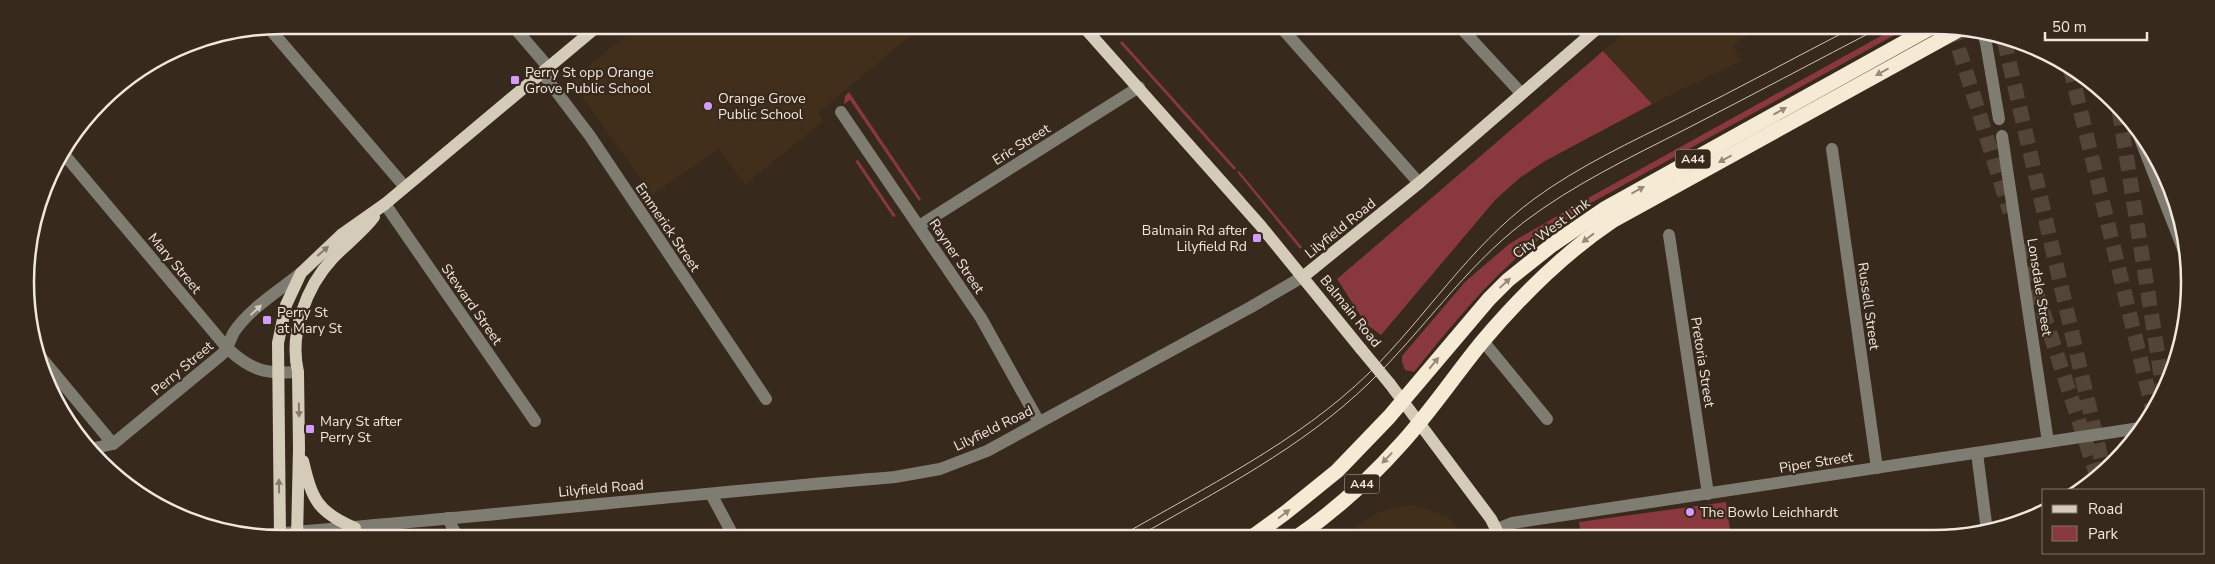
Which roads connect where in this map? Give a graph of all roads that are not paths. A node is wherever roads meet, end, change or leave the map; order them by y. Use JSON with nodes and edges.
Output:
{"nodes":[{"id":1,"x":274,"y":34,"type":"edge"},
{"id":2,"x":519,"y":34,"type":"edge"},
{"id":3,"x":589,"y":34,"type":"edge"},
{"id":4,"x":1090,"y":34,"type":"edge"},
{"id":5,"x":1287,"y":34,"type":"edge"},
{"id":6,"x":1466,"y":34,"type":"edge"},
{"id":7,"x":1590,"y":34,"type":"edge"},
{"id":8,"x":1919,"y":34,"type":"edge"},
{"id":9,"x":1951,"y":34,"type":"edge"},
{"id":10,"x":1985,"y":40,"type":"edge"},
{"id":11,"x":546,"y":71,"type":"junction"},
{"id":12,"x":1139,"y":87,"type":"junction"},
{"id":13,"x":1521,"y":93,"type":"junction"},
{"id":14,"x":841,"y":112,"type":"dead end"},
{"id":15,"x":1999,"y":119,"type":"dead end"},
{"id":16,"x":2002,"y":136,"type":"dead end"},
{"id":17,"x":1832,"y":149,"type":"dead end"},
{"id":18,"x":2147,"y":156,"type":"edge"},
{"id":19,"x":67,"y":158,"type":"edge"},
{"id":20,"x":1419,"y":183,"type":"junction"},
{"id":21,"x":405,"y":187,"type":"junction"},
{"id":22,"x":385,"y":204,"type":"junction"},
{"id":23,"x":920,"y":226,"type":"junction"},
{"id":24,"x":2175,"y":229,"type":"edge"},
{"id":25,"x":1669,"y":235,"type":"dead end"},
{"id":26,"x":301,"y":273,"type":"junction"},
{"id":27,"x":1304,"y":276,"type":"junction"},
{"id":28,"x":1483,"y":341,"type":"junction"},
{"id":29,"x":228,"y":349,"type":"junction"},
{"id":30,"x":48,"y":365,"type":"edge"},
{"id":31,"x":298,"y":372,"type":"junction"},
{"id":32,"x":277,"y":374,"type":"junction"},
{"id":33,"x":766,"y":399,"type":"dead end"},
{"id":34,"x":1403,"y":400,"type":"junction"},
{"id":35,"x":1547,"y":419,"type":"dead end"},
{"id":36,"x":535,"y":420,"type":"dead end"},
{"id":37,"x":1039,"y":422,"type":"junction"},
{"id":38,"x":1419,"y":422,"type":"junction"},
{"id":39,"x":2133,"y":429,"type":"edge"},
{"id":40,"x":2048,"y":442,"type":"junction"},
{"id":41,"x":113,"y":444,"type":"junction"},
{"id":42,"x":96,"y":448,"type":"edge"},
{"id":43,"x":300,"y":448,"type":"junction"},
{"id":44,"x":1977,"y":453,"type":"junction"},
{"id":45,"x":1877,"y":468,"type":"junction"},
{"id":46,"x":711,"y":494,"type":"junction"},
{"id":47,"x":1708,"y":494,"type":"junction"},
{"id":48,"x":448,"y":518,"type":"junction"},
{"id":49,"x":1986,"y":524,"type":"edge"},
{"id":50,"x":355,"y":528,"type":"junction"},
{"id":51,"x":280,"y":530,"type":"edge"},
{"id":52,"x":297,"y":530,"type":"edge"},
{"id":53,"x":338,"y":530,"type":"edge"},
{"id":54,"x":454,"y":530,"type":"edge"},
{"id":55,"x":730,"y":530,"type":"edge"},
{"id":56,"x":1262,"y":530,"type":"edge"},
{"id":57,"x":1306,"y":530,"type":"edge"},
{"id":58,"x":1496,"y":530,"type":"edge"},
{"id":59,"x":1502,"y":530,"type":"edge"}],
"edges":[{"from":1,"to":21,"type":"street"},
{"from":2,"to":11,"type":"street","name":"Emmerick Street"},
{"from":3,"to":11,"type":"main road","name":"Perry Street"},
{"from":4,"to":12,"type":"main road","name":"Balmain Road"},
{"from":5,"to":20,"type":"street"},
{"from":6,"to":13,"type":"street"},
{"from":7,"to":13,"type":"main road","name":"Lilyfield Road"},
{"from":34,"to":8,"type":"highway","name":"City West Link","number":"A44","one_way":true},
{"from":9,"to":28,"type":"highway","number":"A44","one_way":true},
{"from":10,"to":15,"type":"street"},
{"from":11,"to":21,"type":"main road","name":"Perry Street"},
{"from":11,"to":33,"type":"street","name":"Emmerick Street"},
{"from":12,"to":23,"type":"street","name":"Eric Street"},
{"from":12,"to":27,"type":"main road","name":"Balmain Road"},
{"from":13,"to":20,"type":"main road","name":"Lilyfield Road"},
{"from":14,"to":23,"type":"street","name":"Rayner Street"},
{"from":16,"to":40,"type":"street","name":"Lonsdale Street"},
{"from":17,"to":45,"type":"street","name":"Russell Street"},
{"from":18,"to":24,"type":"street"},
{"from":19,"to":29,"type":"street","name":"Mary Street"},
{"from":20,"to":27,"type":"main road","name":"Lilyfield Road"},
{"from":21,"to":22,"type":"main road","name":"Perry Street"},
{"from":26,"to":22,"type":"main road","name":"Perry Street","one_way":true},
{"from":22,"to":31,"type":"main road","name":"Perry Street"},
{"from":22,"to":36,"type":"street","name":"Steward Street"},
{"from":23,"to":37,"type":"street","name":"Rayner Street"},
{"from":25,"to":47,"type":"street","name":"Pretoria Street"},
{"from":29,"to":26,"type":"street","name":"Perry Street","one_way":true},
{"from":26,"to":32,"type":"main road","name":"Perry Street"},
{"from":27,"to":34,"type":"main road","name":"Balmain Road","bridge":true},
{"from":27,"to":37,"type":"street","name":"Lilyfield Road"},
{"from":28,"to":35,"type":"street"},
{"from":28,"to":38,"type":"highway","number":"A44"},
{"from":29,"to":32,"type":"street","name":"Mary Street"},
{"from":29,"to":41,"type":"street","name":"Perry Street"},
{"from":30,"to":41,"type":"street"},
{"from":31,"to":32,"type":"street","name":"Mary Street"},
{"from":31,"to":43,"type":"main road","one_way":true},
{"from":51,"to":32,"type":"main road","one_way":true},
{"from":34,"to":38,"type":"main road","name":"Balmain Road"},
{"from":56,"to":34,"type":"highway","name":"City West Link","number":"A44","one_way":true},
{"from":37,"to":46,"type":"street","name":"Lilyfield Road"},
{"from":38,"to":57,"type":"highway","number":"A44","one_way":true},
{"from":38,"to":58,"type":"main road","name":"Balmain Road"},
{"from":39,"to":40,"type":"street","name":"Piper Street"},
{"from":40,"to":44,"type":"street","name":"Piper Street"},
{"from":41,"to":42,"type":"street","name":"Perry Street"},
{"from":43,"to":50,"type":"main road"},
{"from":43,"to":52,"type":"main road"},
{"from":44,"to":45,"type":"street","name":"Piper Street"},
{"from":44,"to":49,"type":"street"},
{"from":45,"to":47,"type":"street","name":"Piper Street"},
{"from":46,"to":48,"type":"street","name":"Lilyfield Road"},
{"from":46,"to":55,"type":"street"},
{"from":47,"to":59,"type":"street","name":"Piper Street"},
{"from":48,"to":50,"type":"street","name":"Lilyfield Road"},
{"from":48,"to":54,"type":"street"},
{"from":50,"to":53,"type":"street","name":"Lilyfield Road"}]}
